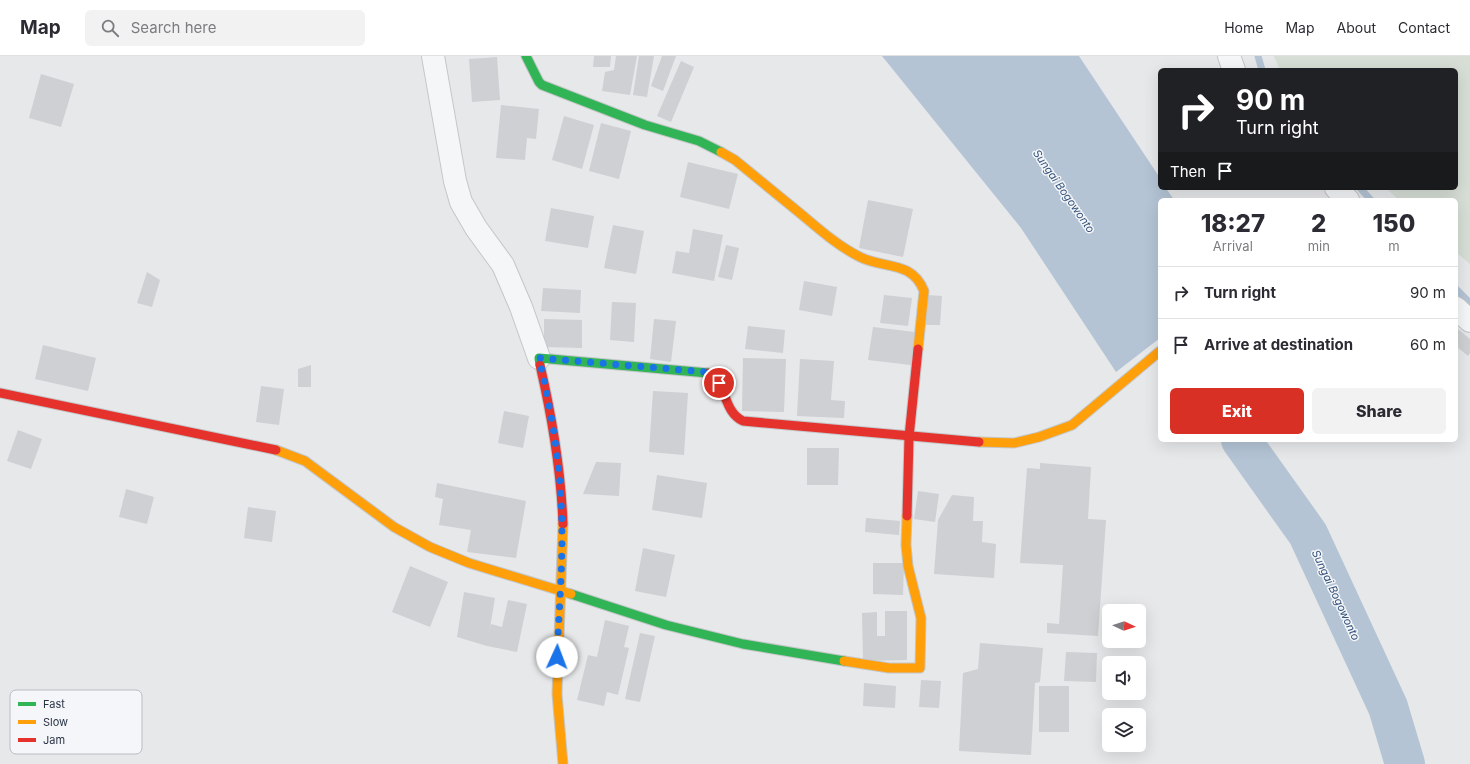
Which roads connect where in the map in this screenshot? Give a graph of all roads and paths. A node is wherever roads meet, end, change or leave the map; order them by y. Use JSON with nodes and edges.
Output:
{"nodes":[{"id":1,"x":433,"y":56,"type":"edge"},
{"id":2,"x":526,"y":56,"type":"edge"},
{"id":3,"x":1228,"y":56,"type":"edge"},
{"id":4,"x":1233,"y":68,"type":"edge"},
{"id":5,"x":1458,"y":310,"type":"edge"},
{"id":6,"x":1470,"y":321,"type":"edge"},
{"id":7,"x":1158,"y":353,"type":"edge"},
{"id":8,"x":539,"y":358,"type":"junction"},
{"id":9,"x":0,"y":393,"type":"edge"},
{"id":10,"x":909,"y":437,"type":"junction"},
{"id":11,"x":561,"y":591,"type":"junction"},
{"id":12,"x":562,"y":764,"type":"edge"}],
"edges":[{"from":1,"to":8,"type":"street"},
{"from":2,"to":10,"type":"street"},
{"from":3,"to":4,"type":"street"},
{"from":5,"to":6,"type":"street"},
{"from":7,"to":10,"type":"street"},
{"from":8,"to":10,"type":"street"},
{"from":8,"to":11,"type":"street"},
{"from":9,"to":11,"type":"street"},
{"from":10,"to":11,"type":"street"},
{"from":11,"to":12,"type":"street"}]}
